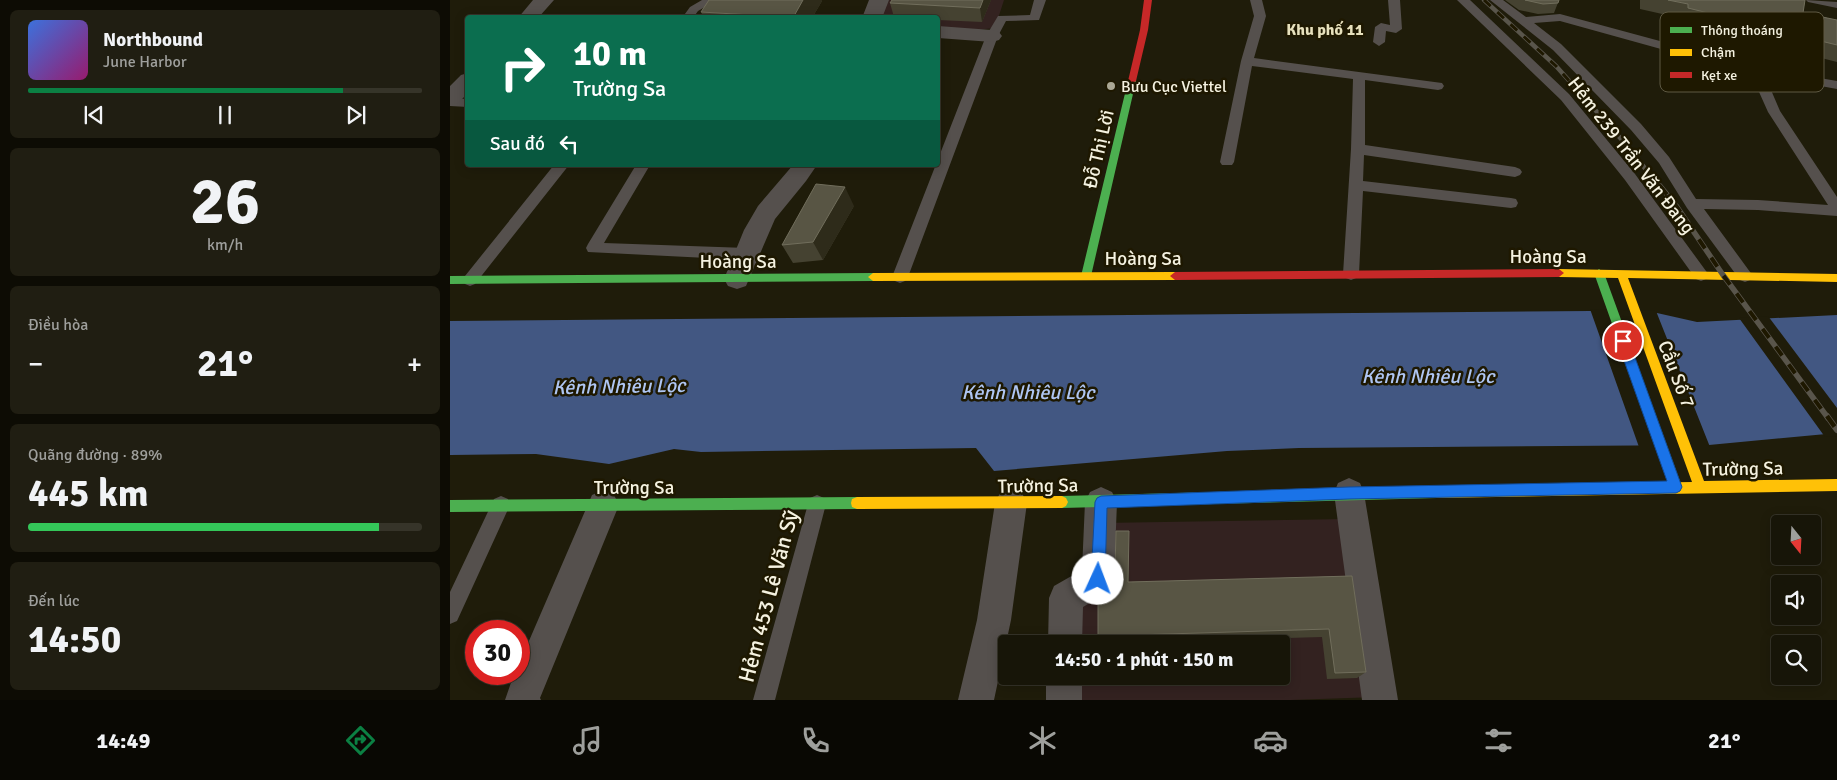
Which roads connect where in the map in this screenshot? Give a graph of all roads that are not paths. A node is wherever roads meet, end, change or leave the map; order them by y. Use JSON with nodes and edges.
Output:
{"nodes":[{"id":1,"x":544,"y":0,"type":"edge"},
{"id":2,"x":710,"y":0,"type":"edge"},
{"id":3,"x":879,"y":0,"type":"edge"},
{"id":4,"x":1040,"y":0,"type":"edge"},
{"id":5,"x":1148,"y":0,"type":"edge"},
{"id":6,"x":1256,"y":0,"type":"edge"},
{"id":7,"x":1394,"y":0,"type":"edge"},
{"id":8,"x":1463,"y":0,"type":"edge"},
{"id":9,"x":1496,"y":0,"type":"edge"},
{"id":10,"x":1812,"y":0,"type":"edge"},
{"id":11,"x":1837,"y":5,"type":"edge"},
{"id":12,"x":530,"y":15,"type":"edge"},
{"id":13,"x":690,"y":15,"type":"edge"},
{"id":14,"x":873,"y":15,"type":"edge"},
{"id":15,"x":1525,"y":21,"type":"junction"},
{"id":16,"x":940,"y":32,"type":"edge"},
{"id":17,"x":992,"y":36,"type":"junction"},
{"id":18,"x":1379,"y":42,"type":"dead end"},
{"id":19,"x":1660,"y":45,"type":"edge"},
{"id":20,"x":1247,"y":61,"type":"junction"},
{"id":21,"x":1359,"y":75,"type":"junction"},
{"id":22,"x":465,"y":83,"type":"edge"},
{"id":23,"x":1824,"y":83,"type":"edge"},
{"id":24,"x":1837,"y":85,"type":"edge"},
{"id":25,"x":1438,"y":86,"type":"dead end"},
{"id":26,"x":1765,"y":92,"type":"edge"},
{"id":27,"x":450,"y":100,"type":"edge"},
{"id":28,"x":465,"y":102,"type":"edge"},
{"id":29,"x":1358,"y":149,"type":"junction"},
{"id":30,"x":1227,"y":162,"type":"dead end"},
{"id":31,"x":560,"y":167,"type":"edge"},
{"id":32,"x":641,"y":167,"type":"edge"},
{"id":33,"x":804,"y":167,"type":"edge"},
{"id":34,"x":1514,"y":172,"type":"dead end"},
{"id":35,"x":1356,"y":185,"type":"junction"},
{"id":36,"x":1511,"y":203,"type":"dead end"},
{"id":37,"x":1692,"y":204,"type":"junction"},
{"id":38,"x":1837,"y":210,"type":"edge"},
{"id":39,"x":747,"y":254,"type":"junction"},
{"id":40,"x":1599,"y":273,"type":"junction"},
{"id":41,"x":1621,"y":273,"type":"junction"},
{"id":42,"x":1351,"y":274,"type":"junction"},
{"id":43,"x":1701,"y":275,"type":"junction"},
{"id":44,"x":1086,"y":276,"type":"junction"},
{"id":45,"x":1744,"y":276,"type":"junction"},
{"id":46,"x":900,"y":277,"type":"junction"},
{"id":47,"x":737,"y":278,"type":"junction"},
{"id":48,"x":1837,"y":278,"type":"edge"},
{"id":49,"x":450,"y":280,"type":"edge"},
{"id":50,"x":470,"y":280,"type":"junction"},
{"id":51,"x":1837,"y":484,"type":"edge"},
{"id":52,"x":1700,"y":486,"type":"junction"},
{"id":53,"x":1676,"y":487,"type":"junction"},
{"id":54,"x":1349,"y":493,"type":"junction"},
{"id":55,"x":1101,"y":502,"type":"junction"},
{"id":56,"x":1011,"y":503,"type":"junction"},
{"id":57,"x":817,"y":504,"type":"junction"},
{"id":58,"x":501,"y":505,"type":"junction"},
{"id":59,"x":603,"y":505,"type":"junction"},
{"id":60,"x":450,"y":506,"type":"edge"},
{"id":61,"x":450,"y":614,"type":"edge"},
{"id":62,"x":1065,"y":635,"type":"edge"},
{"id":63,"x":1064,"y":685,"type":"edge"},
{"id":64,"x":523,"y":700,"type":"edge"},
{"id":65,"x":764,"y":700,"type":"edge"},
{"id":66,"x":976,"y":700,"type":"edge"},
{"id":67,"x":1064,"y":700,"type":"edge"},
{"id":68,"x":1380,"y":700,"type":"edge"}],
"edges":[{"from":1,"to":12,"type":"street"},
{"from":2,"to":13,"type":"lane"},
{"from":3,"to":14,"type":"street"},
{"from":4,"to":17,"type":"lane"},
{"from":5,"to":44,"type":"street","name":"Đỗ Thị Lời"},
{"from":6,"to":20,"type":"lane"},
{"from":7,"to":18,"type":"lane"},
{"from":8,"to":43,"type":"lane","name":"Hẻm 239 Trần Văn Đang"},
{"from":9,"to":15,"type":"lane","name":"Hẻm 239 Trần Văn Đang"},
{"from":10,"to":11,"type":"lane"},
{"from":15,"to":19,"type":"lane"},
{"from":15,"to":37,"type":"lane","name":"Hẻm 239 Trần Văn Đang"},
{"from":16,"to":17,"type":"street"},
{"from":17,"to":46,"type":"lane"},
{"from":20,"to":21,"type":"lane"},
{"from":20,"to":30,"type":"lane"},
{"from":21,"to":25,"type":"lane"},
{"from":21,"to":29,"type":"lane"},
{"from":22,"to":27,"type":"street"},
{"from":23,"to":24,"type":"lane"},
{"from":26,"to":38,"type":"lane"},
{"from":27,"to":28,"type":"lane"},
{"from":29,"to":34,"type":"lane"},
{"from":29,"to":35,"type":"lane"},
{"from":31,"to":50,"type":"lane"},
{"from":32,"to":39,"type":"lane"},
{"from":33,"to":39,"type":"street"},
{"from":35,"to":36,"type":"lane"},
{"from":35,"to":42,"type":"lane"},
{"from":37,"to":38,"type":"lane"},
{"from":37,"to":45,"type":"lane","name":"Hẻm 239 Trần Văn Đang"},
{"from":39,"to":47,"type":"street"},
{"from":40,"to":41,"type":"street","name":"Hoàng Sa"},
{"from":40,"to":42,"type":"street","name":"Hoàng Sa"},
{"from":40,"to":53,"type":"street","name":"Cầu Số 7"},
{"from":41,"to":43,"type":"street","name":"Hoàng Sa"},
{"from":41,"to":52,"type":"street","name":"Cầu Số 7"},
{"from":42,"to":44,"type":"street","name":"Hoàng Sa"},
{"from":43,"to":45,"type":"street","name":"Hoàng Sa"},
{"from":44,"to":46,"type":"street","name":"Hoàng Sa"},
{"from":45,"to":48,"type":"street","name":"Hoàng Sa"},
{"from":46,"to":47,"type":"street","name":"Hoàng Sa"},
{"from":47,"to":50,"type":"street","name":"Hoàng Sa"},
{"from":49,"to":50,"type":"street","name":"Hoàng Sa"},
{"from":51,"to":52,"type":"street","name":"Trường Sa"},
{"from":52,"to":53,"type":"street","name":"Trường Sa"},
{"from":53,"to":54,"type":"street","name":"Trường Sa"},
{"from":54,"to":55,"type":"street","name":"Trường Sa"},
{"from":54,"to":68,"type":"street"},
{"from":55,"to":56,"type":"street","name":"Trường Sa"},
{"from":55,"to":62,"type":"street"},
{"from":56,"to":57,"type":"street","name":"Trường Sa"},
{"from":56,"to":66,"type":"street"},
{"from":57,"to":59,"type":"street","name":"Trường Sa"},
{"from":57,"to":65,"type":"lane","name":"Hẻm 453 Lê Văn Sỹ"},
{"from":58,"to":59,"type":"street","name":"Trường Sa"},
{"from":58,"to":60,"type":"street","name":"Trường Sa"},
{"from":58,"to":61,"type":"lane"},
{"from":59,"to":64,"type":"street"},
{"from":63,"to":67,"type":"street"}]}
